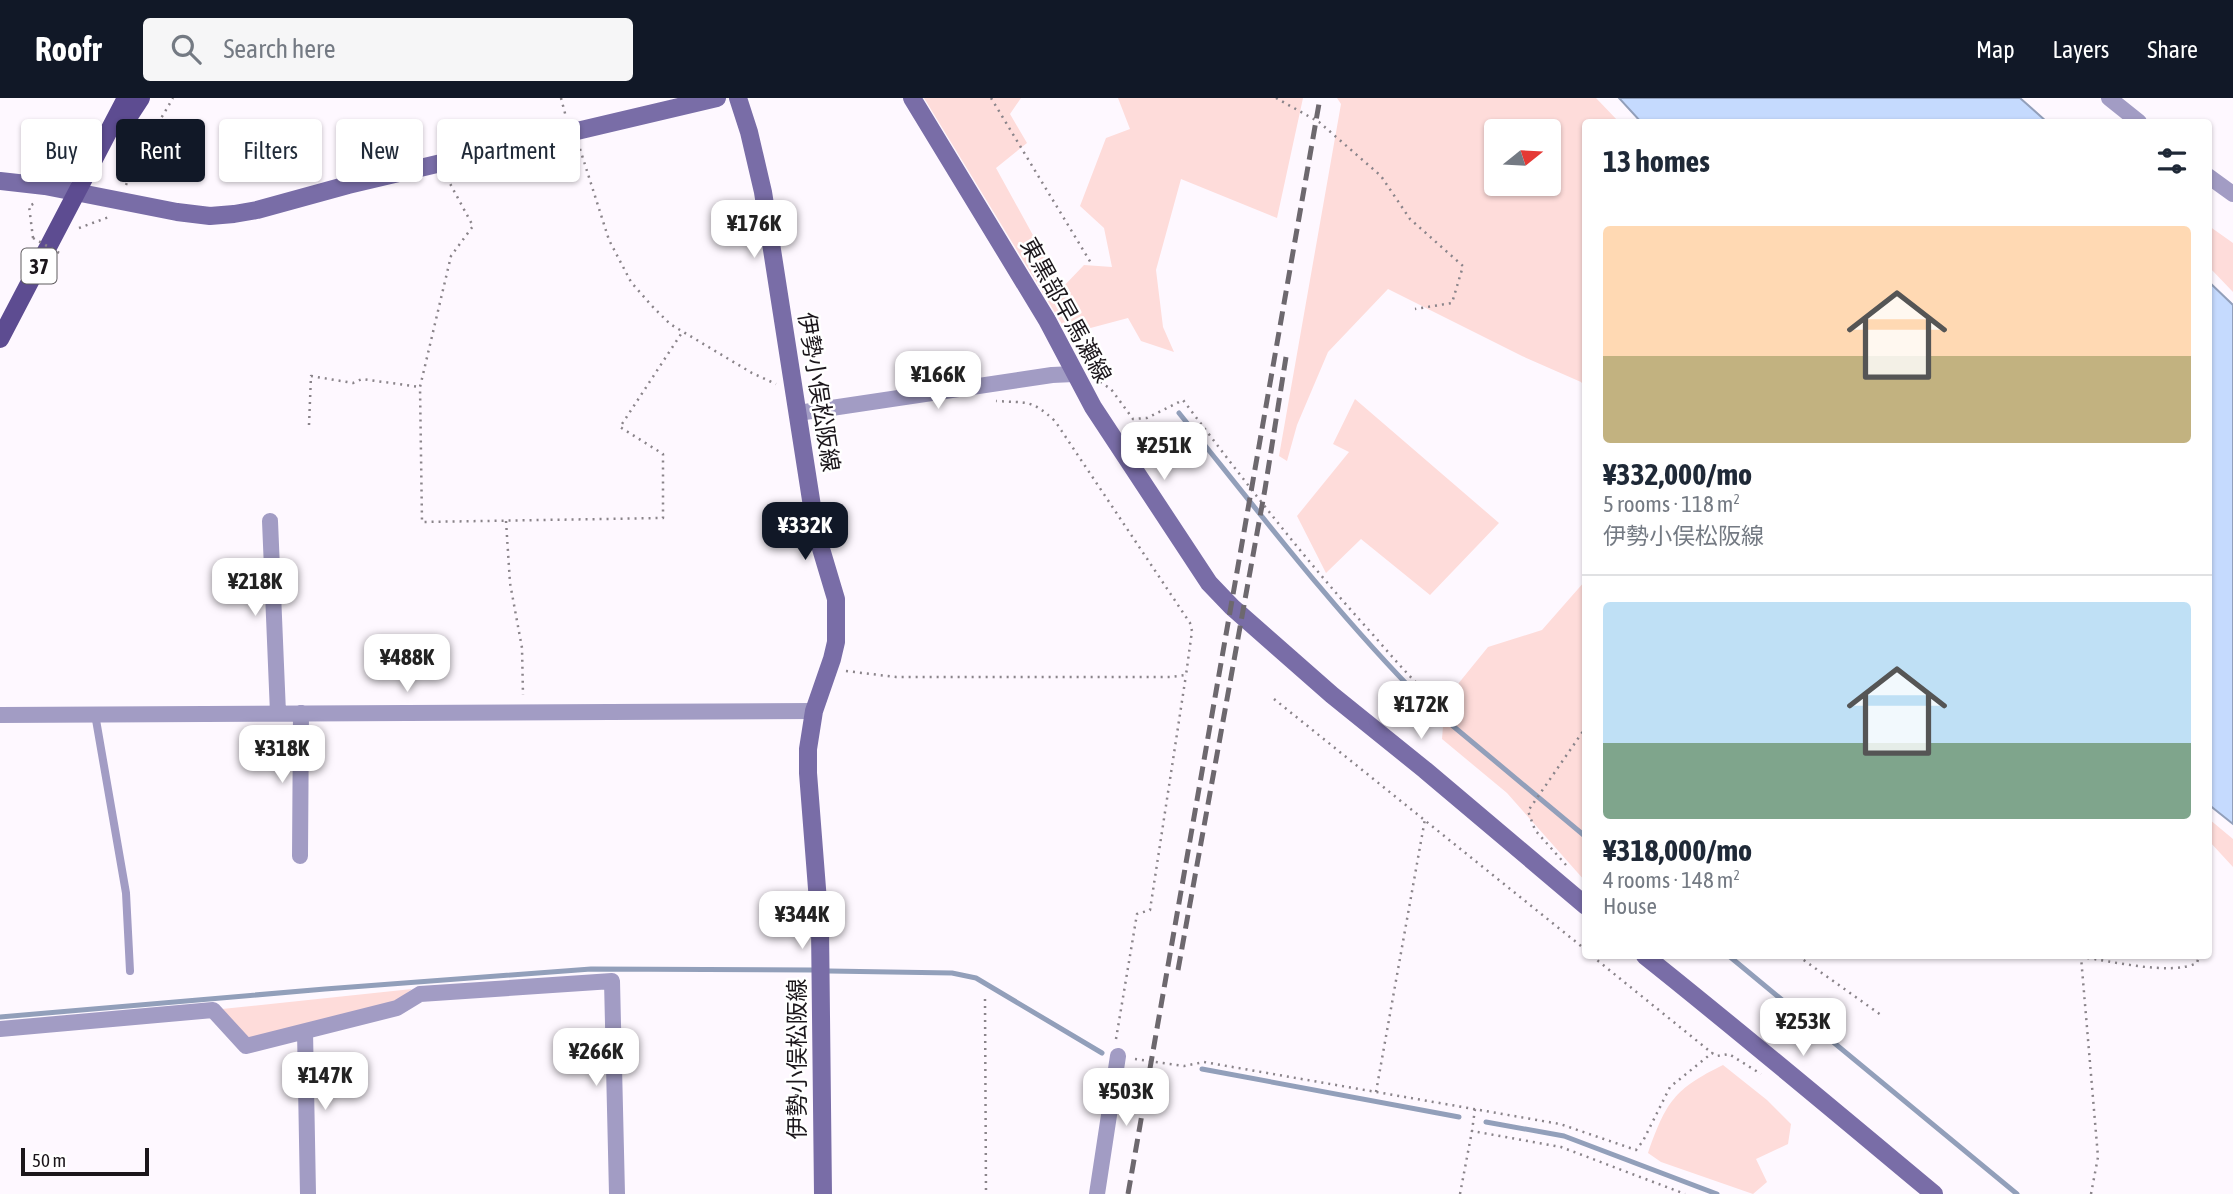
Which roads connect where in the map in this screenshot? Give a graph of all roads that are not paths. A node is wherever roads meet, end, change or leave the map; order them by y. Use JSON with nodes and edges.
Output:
{"nodes":[{"id":1,"x":126,"y":98,"type":"edge"},
{"id":2,"x":141,"y":98,"type":"edge"},
{"id":3,"x":717,"y":98,"type":"edge"},
{"id":4,"x":738,"y":98,"type":"edge"},
{"id":5,"x":912,"y":98,"type":"edge"},
{"id":6,"x":2109,"y":98,"type":"edge"},
{"id":7,"x":2135,"y":119,"type":"edge"},
{"id":8,"x":2212,"y":179,"type":"edge"},
{"id":9,"x":0,"y":181,"type":"edge"},
{"id":10,"x":78,"y":192,"type":"junction"},
{"id":11,"x":2233,"y":194,"type":"edge"},
{"id":12,"x":0,"y":339,"type":"edge"},
{"id":13,"x":1074,"y":374,"type":"junction"},
{"id":14,"x":798,"y":413,"type":"junction"},
{"id":15,"x":270,"y":522,"type":"dead end"},
{"id":16,"x":814,"y":711,"type":"junction"},
{"id":17,"x":278,"y":713,"type":"junction"},
{"id":18,"x":301,"y":713,"type":"junction"},
{"id":19,"x":95,"y":714,"type":"junction"},
{"id":20,"x":0,"y":715,"type":"edge"},
{"id":21,"x":300,"y":856,"type":"dead end"},
{"id":22,"x":1582,"y":903,"type":"edge"},
{"id":23,"x":1649,"y":959,"type":"edge"},
{"id":24,"x":131,"y":971,"type":"dead end"},
{"id":25,"x":0,"y":1029,"type":"edge"},
{"id":26,"x":305,"y":1031,"type":"junction"},
{"id":27,"x":1118,"y":1056,"type":"road end"},
{"id":28,"x":308,"y":1194,"type":"edge"},
{"id":29,"x":617,"y":1194,"type":"edge"},
{"id":30,"x":823,"y":1194,"type":"edge"},
{"id":31,"x":1097,"y":1194,"type":"edge"},
{"id":32,"x":1934,"y":1194,"type":"edge"}],
"edges":[{"from":1,"to":10,"type":"main road","number":"37"},
{"from":2,"to":10,"type":"main road","number":"37"},
{"from":3,"to":10,"type":"main road"},
{"from":4,"to":14,"type":"main road","name":"伊勢小俣松阪線"},
{"from":5,"to":13,"type":"main road","name":"東黒部早馬瀬線"},
{"from":6,"to":7,"type":"street"},
{"from":8,"to":11,"type":"street"},
{"from":9,"to":10,"type":"main road"},
{"from":10,"to":12,"type":"main road","number":"37"},
{"from":13,"to":14,"type":"street"},
{"from":13,"to":22,"type":"main road","name":"東黒部早馬瀬線"},
{"from":14,"to":16,"type":"main road","name":"伊勢小俣松阪線"},
{"from":15,"to":17,"type":"street"},
{"from":16,"to":18,"type":"street"},
{"from":16,"to":30,"type":"main road","name":"伊勢小俣松阪線"},
{"from":17,"to":18,"type":"street"},
{"from":17,"to":19,"type":"street"},
{"from":18,"to":21,"type":"street"},
{"from":19,"to":20,"type":"street"},
{"from":19,"to":24,"type":"lane"},
{"from":23,"to":32,"type":"main road"},
{"from":25,"to":26,"type":"street"},
{"from":26,"to":28,"type":"street"},
{"from":26,"to":29,"type":"street"},
{"from":27,"to":31,"type":"street"}]}
